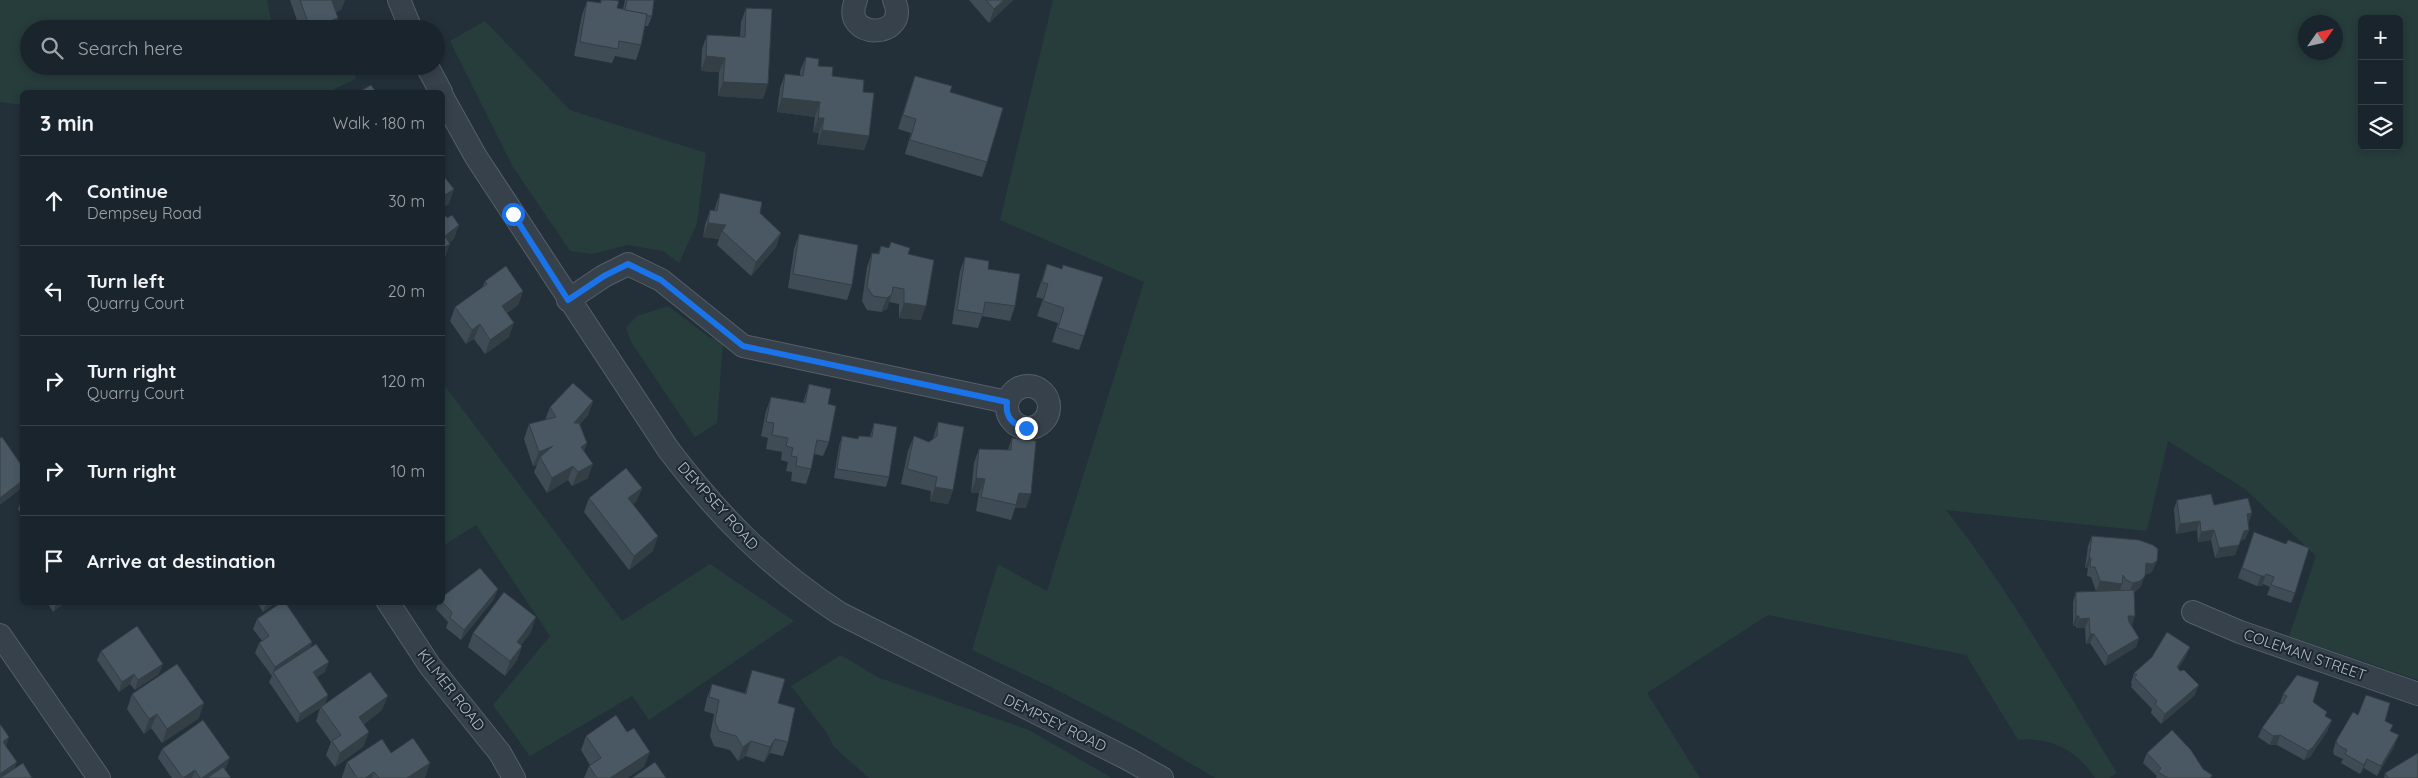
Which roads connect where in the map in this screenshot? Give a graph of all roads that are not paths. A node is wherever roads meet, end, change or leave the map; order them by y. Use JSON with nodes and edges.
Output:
{"nodes":[{"id":1,"x":399,"y":0,"type":"edge"},
{"id":2,"x":894,"y":0,"type":"edge"},
{"id":3,"x":850,"y":2,"type":"edge"},
{"id":4,"x":407,"y":20,"type":"edge"},
{"id":5,"x":432,"y":75,"type":"edge"},
{"id":6,"x":440,"y":90,"type":"edge"},
{"id":7,"x":445,"y":99,"type":"edge"},
{"id":8,"x":568,"y":300,"type":"junction"},
{"id":9,"x":1007,"y":402,"type":"dead end"},
{"id":10,"x":390,"y":605,"type":"edge"},
{"id":11,"x":2193,"y":612,"type":"dead end"},
{"id":12,"x":0,"y":635,"type":"edge"},
{"id":13,"x":2418,"y":694,"type":"edge"},
{"id":14,"x":99,"y":778,"type":"edge"},
{"id":15,"x":514,"y":778,"type":"edge"},
{"id":16,"x":1162,"y":778,"type":"edge"}],
"edges":[{"from":1,"to":4,"type":"street"},
{"from":2,"to":3,"type":"street"},
{"from":5,"to":6,"type":"street","name":"DEMPSEY ROAD"},
{"from":7,"to":8,"type":"street","name":"DEMPSEY ROAD"},
{"from":8,"to":9,"type":"street"},
{"from":8,"to":16,"type":"street","name":"DEMPSEY ROAD"},
{"from":10,"to":15,"type":"street","name":"KILMER ROAD"},
{"from":11,"to":13,"type":"street","name":"COLEMAN STREET"},
{"from":12,"to":14,"type":"street"}]}
